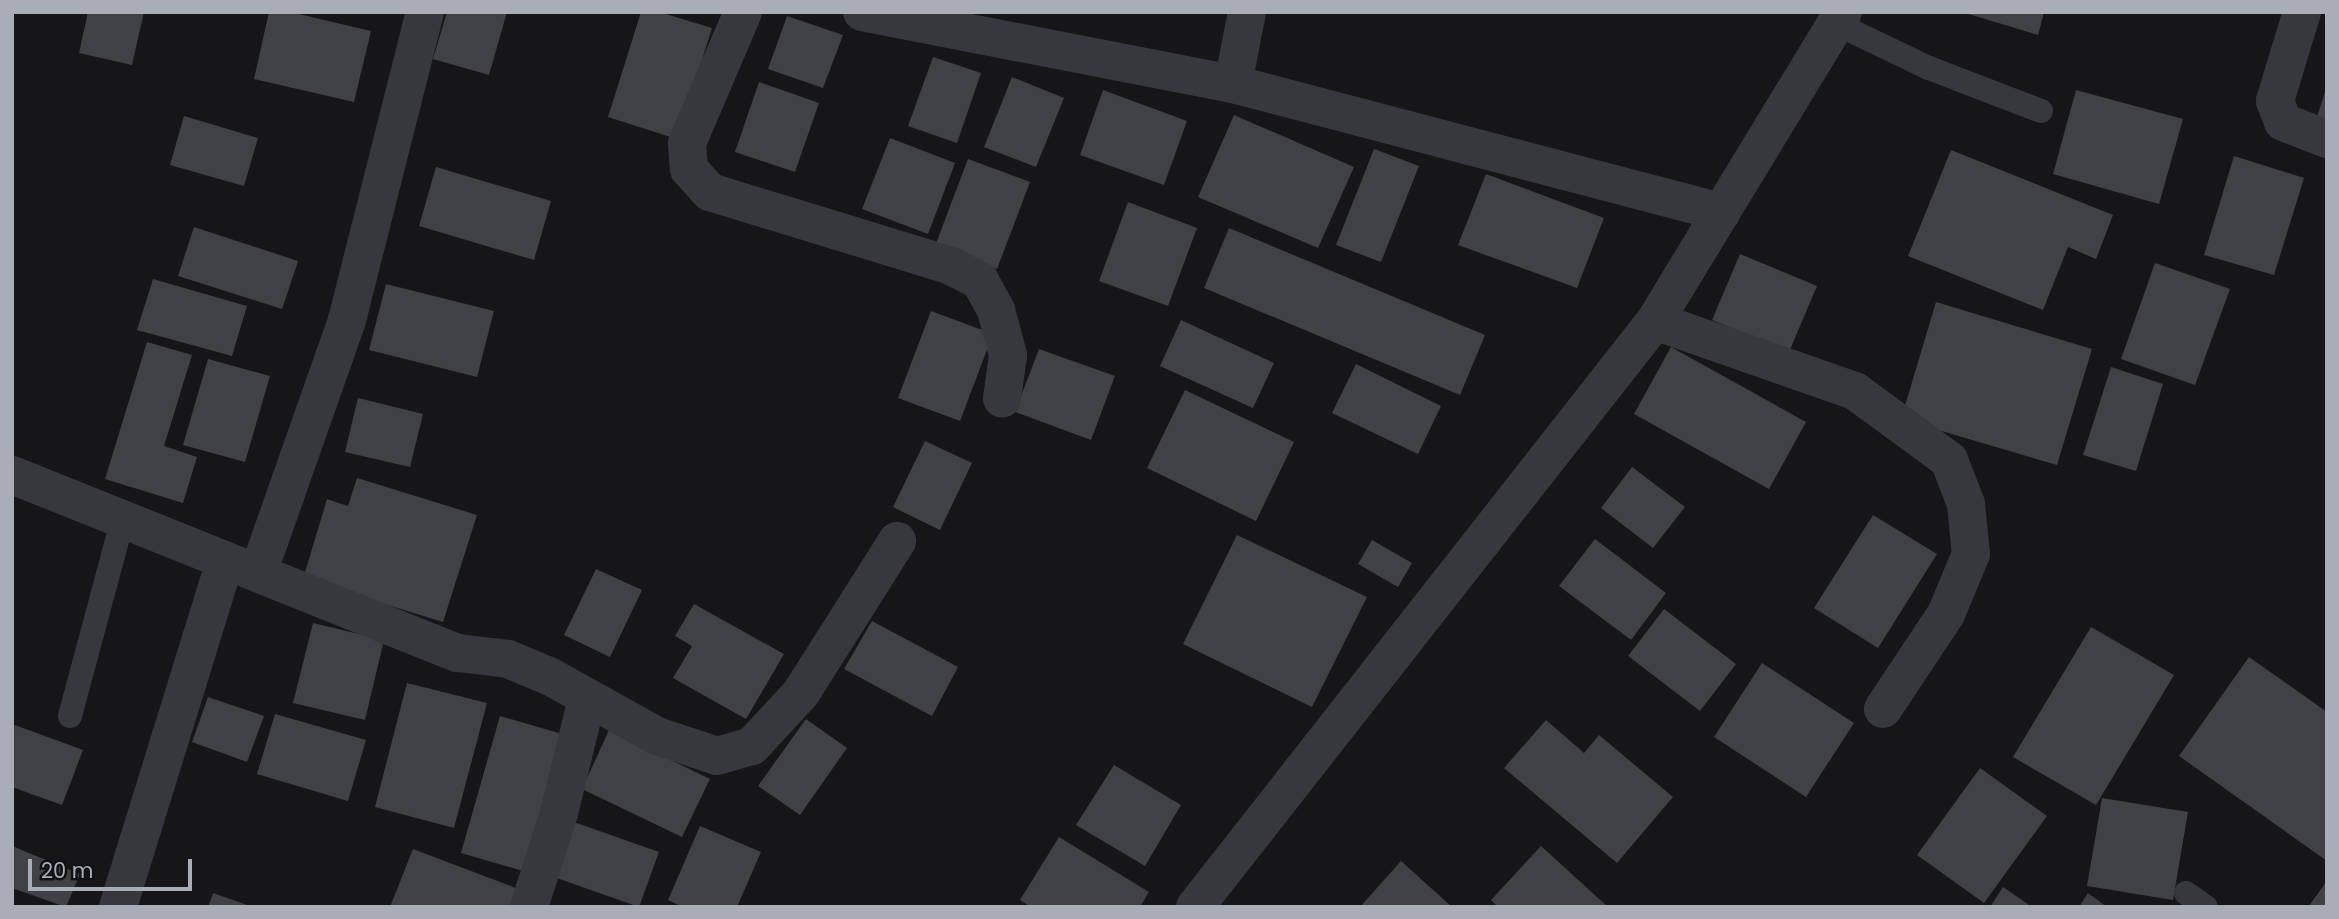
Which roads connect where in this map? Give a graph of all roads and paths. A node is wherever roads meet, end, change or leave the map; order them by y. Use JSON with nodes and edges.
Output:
{"nodes":[{"id":1,"x":425,"y":12,"type":"edge"},
{"id":2,"x":743,"y":12,"type":"edge"},
{"id":3,"x":862,"y":12,"type":"edge"},
{"id":4,"x":1247,"y":12,"type":"edge"},
{"id":5,"x":2302,"y":12,"type":"edge"},
{"id":6,"x":1840,"y":18,"type":"edge"},
{"id":7,"x":1233,"y":84,"type":"junction"},
{"id":8,"x":2041,"y":111,"type":"dead end"},
{"id":9,"x":2327,"y":139,"type":"edge"},
{"id":10,"x":1721,"y":212,"type":"junction"},
{"id":11,"x":1656,"y":321,"type":"junction"},
{"id":12,"x":1003,"y":399,"type":"dead end"},
{"id":13,"x":12,"y":475,"type":"edge"},
{"id":14,"x":122,"y":522,"type":"junction"},
{"id":15,"x":897,"y":541,"type":"dead end"},
{"id":16,"x":241,"y":567,"type":"junction"},
{"id":17,"x":587,"y":699,"type":"junction"},
{"id":18,"x":1883,"y":709,"type":"dead end"},
{"id":19,"x":71,"y":716,"type":"dead end"},
{"id":20,"x":118,"y":907,"type":"edge"},
{"id":21,"x":529,"y":907,"type":"edge"},
{"id":22,"x":1195,"y":907,"type":"edge"}],
"edges":[{"from":1,"to":16,"type":"street"},
{"from":2,"to":12,"type":"street"},
{"from":3,"to":7,"type":"street"},
{"from":4,"to":7,"type":"street"},
{"from":5,"to":9,"type":"street"},
{"from":6,"to":8,"type":"lane"},
{"from":6,"to":10,"type":"street"},
{"from":7,"to":10,"type":"street"},
{"from":10,"to":11,"type":"street"},
{"from":11,"to":18,"type":"street"},
{"from":11,"to":22,"type":"street"},
{"from":13,"to":14,"type":"street"},
{"from":14,"to":16,"type":"street"},
{"from":14,"to":19,"type":"lane"},
{"from":15,"to":17,"type":"street"},
{"from":16,"to":17,"type":"street"},
{"from":16,"to":20,"type":"street"},
{"from":17,"to":21,"type":"street"}]}
